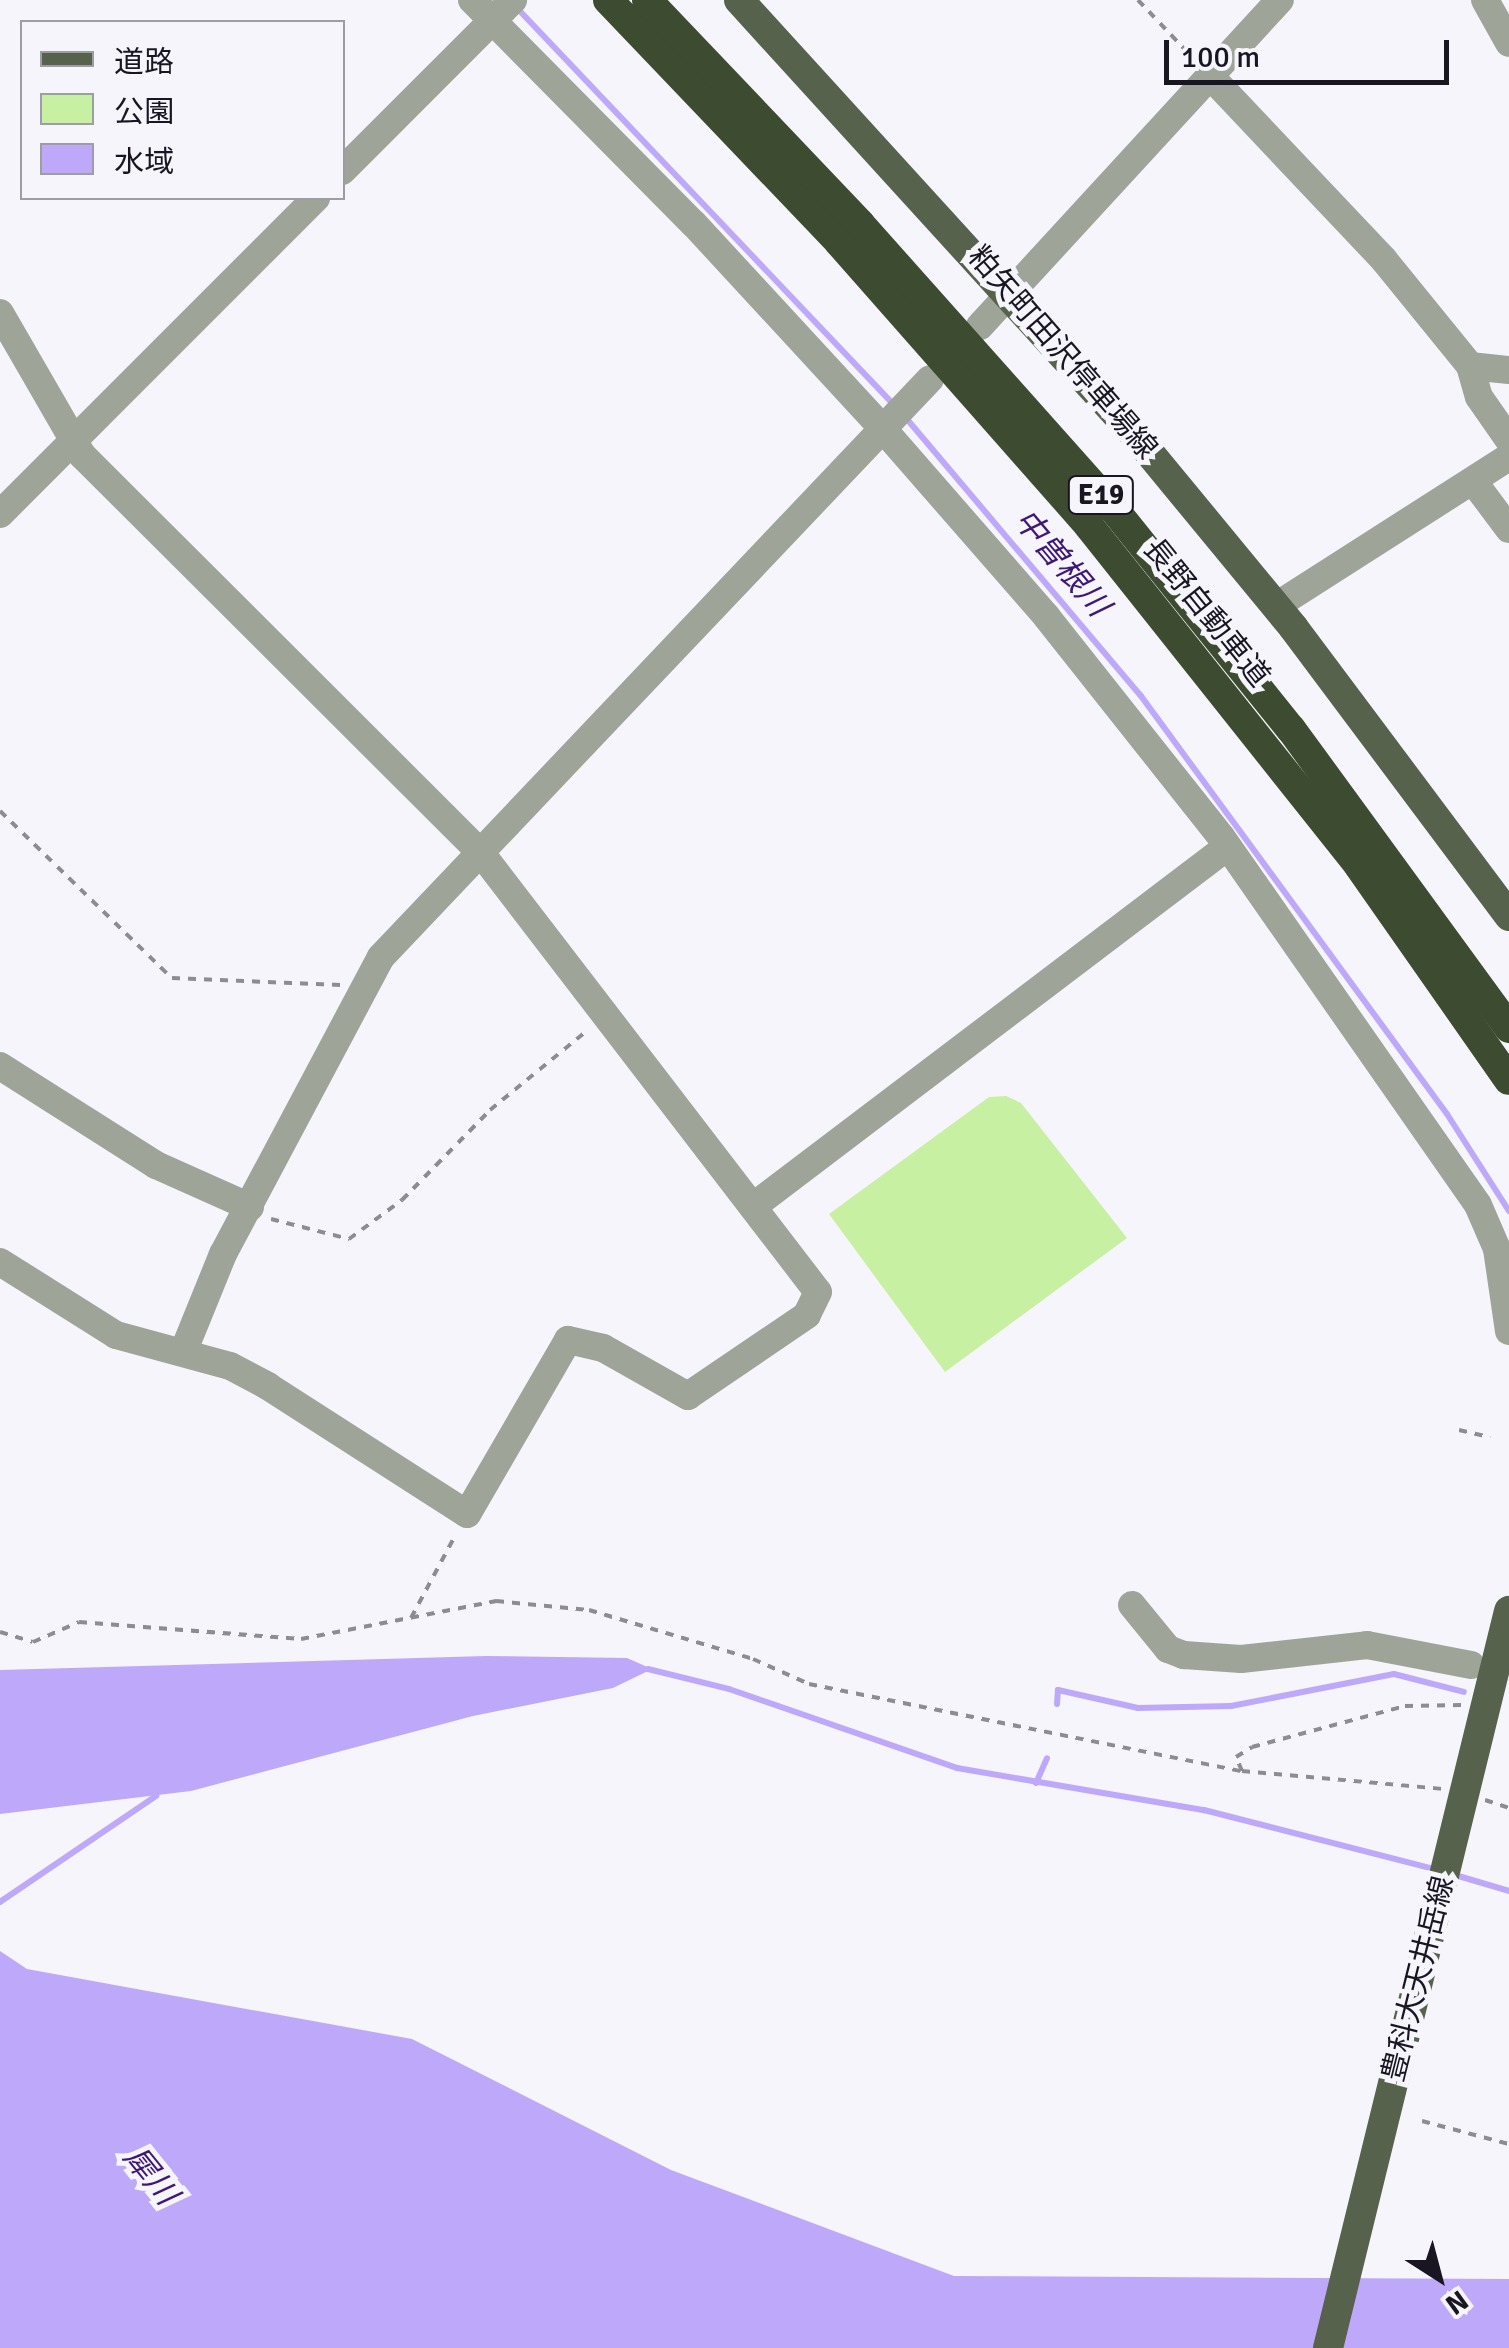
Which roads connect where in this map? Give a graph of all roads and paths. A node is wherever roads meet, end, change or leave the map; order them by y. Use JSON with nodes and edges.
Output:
{"nodes":[{"id":1,"x":472,"y":0,"type":"edge"},
{"id":2,"x":608,"y":0,"type":"edge"},
{"id":3,"x":647,"y":0,"type":"edge"},
{"id":4,"x":739,"y":0,"type":"edge"},
{"id":5,"x":1138,"y":0,"type":"edge"},
{"id":6,"x":1280,"y":0,"type":"edge"},
{"id":7,"x":1485,"y":0,"type":"edge"},
{"id":8,"x":502,"y":11,"type":"edge"},
{"id":9,"x":1509,"y":43,"type":"edge"},
{"id":10,"x":1213,"y":79,"type":"junction"},
{"id":11,"x":345,"y":168,"type":"edge"},
{"id":12,"x":314,"y":200,"type":"edge"},
{"id":13,"x":1010,"y":293,"type":"junction"},
{"id":14,"x":0,"y":313,"type":"edge"},
{"id":15,"x":980,"y":326,"type":"dead end"},
{"id":16,"x":1470,"y":366,"type":"junction"},
{"id":17,"x":1509,"y":370,"type":"edge"},
{"id":18,"x":930,"y":379,"type":"dead end"},
{"id":19,"x":886,"y":426,"type":"junction"},
{"id":20,"x":1509,"y":440,"type":"edge"},
{"id":21,"x":73,"y":441,"type":"junction"},
{"id":22,"x":1509,"y":457,"type":"edge"},
{"id":23,"x":1473,"y":481,"type":"junction"},
{"id":24,"x":0,"y":514,"type":"edge"},
{"id":25,"x":1509,"y":529,"type":"edge"},
{"id":26,"x":1276,"y":606,"type":"junction"},
{"id":27,"x":0,"y":810,"type":"edge"},
{"id":28,"x":1227,"y":847,"type":"junction"},
{"id":29,"x":481,"y":853,"type":"junction"},
{"id":30,"x":1509,"y":916,"type":"edge"},
{"id":31,"x":363,"y":985,"type":"junction"},
{"id":32,"x":606,"y":1017,"type":"junction"},
{"id":33,"x":1509,"y":1028,"type":"edge"},
{"id":34,"x":0,"y":1066,"type":"edge"},
{"id":35,"x":1509,"y":1080,"type":"edge"},
{"id":36,"x":754,"y":1205,"type":"junction"},
{"id":37,"x":250,"y":1207,"type":"junction"},
{"id":38,"x":0,"y":1262,"type":"edge"},
{"id":39,"x":1509,"y":1331,"type":"edge"},
{"id":40,"x":184,"y":1350,"type":"junction"},
{"id":41,"x":1460,"y":1430,"type":"dead end"},
{"id":42,"x":1490,"y":1437,"type":"dead end"},
{"id":43,"x":467,"y":1514,"type":"junction"},
{"id":44,"x":1132,"y":1605,"type":"dead end"},
{"id":45,"x":1509,"y":1610,"type":"edge"},
{"id":46,"x":410,"y":1618,"type":"junction"},
{"id":47,"x":0,"y":1632,"type":"edge"},
{"id":48,"x":1472,"y":1665,"type":"dead end"},
{"id":49,"x":1462,"y":1705,"type":"dead end"},
{"id":50,"x":1242,"y":1771,"type":"junction"},
{"id":51,"x":1464,"y":1794,"type":"junction"},
{"id":52,"x":1509,"y":1808,"type":"edge"},
{"id":53,"x":1422,"y":2122,"type":"dead end"},
{"id":54,"x":1509,"y":2144,"type":"edge"},
{"id":55,"x":1328,"y":2348,"type":"edge"}],
"edges":[{"from":1,"to":8,"type":"street"},
{"from":2,"to":35,"type":"highway","name":"長野自動車道","number":"E19"},
{"from":3,"to":33,"type":"highway","name":"長野自動車道","number":"E19"},
{"from":4,"to":13,"type":"main road","name":"粕矢町田沢停車場線"},
{"from":5,"to":10,"type":"path"},
{"from":6,"to":10,"type":"street"},
{"from":7,"to":9,"type":"street"},
{"from":8,"to":11,"type":"street"},
{"from":8,"to":19,"type":"street"},
{"from":10,"to":13,"type":"street"},
{"from":10,"to":16,"type":"street"},
{"from":12,"to":21,"type":"street"},
{"from":13,"to":15,"type":"street"},
{"from":13,"to":26,"type":"main road","name":"粕矢町田沢停車場線"},
{"from":14,"to":21,"type":"street"},
{"from":16,"to":17,"type":"street"},
{"from":16,"to":20,"type":"street"},
{"from":18,"to":19,"type":"street"},
{"from":19,"to":28,"type":"street"},
{"from":19,"to":29,"type":"street"},
{"from":21,"to":24,"type":"street"},
{"from":21,"to":29,"type":"street"},
{"from":22,"to":23,"type":"street"},
{"from":23,"to":25,"type":"street"},
{"from":23,"to":26,"type":"street"},
{"from":26,"to":30,"type":"main road","name":"粕矢町田沢停車場線"},
{"from":27,"to":31,"type":"path"},
{"from":28,"to":36,"type":"street"},
{"from":28,"to":39,"type":"street"},
{"from":29,"to":31,"type":"street"},
{"from":29,"to":32,"type":"street"},
{"from":31,"to":37,"type":"street"},
{"from":32,"to":36,"type":"street"},
{"from":32,"to":37,"type":"path"},
{"from":34,"to":37,"type":"street"},
{"from":36,"to":43,"type":"street"},
{"from":37,"to":40,"type":"street"},
{"from":38,"to":40,"type":"street"},
{"from":40,"to":43,"type":"street"},
{"from":41,"to":42,"type":"path"},
{"from":43,"to":46,"type":"path"},
{"from":44,"to":48,"type":"street"},
{"from":45,"to":51,"type":"main road","name":"豊科大天井岳線"},
{"from":46,"to":47,"type":"path"},
{"from":46,"to":50,"type":"path"},
{"from":49,"to":50,"type":"path"},
{"from":50,"to":51,"type":"path"},
{"from":51,"to":52,"type":"path"},
{"from":51,"to":55,"type":"main road","name":"豊科大天井岳線"},
{"from":53,"to":54,"type":"path"}]}
